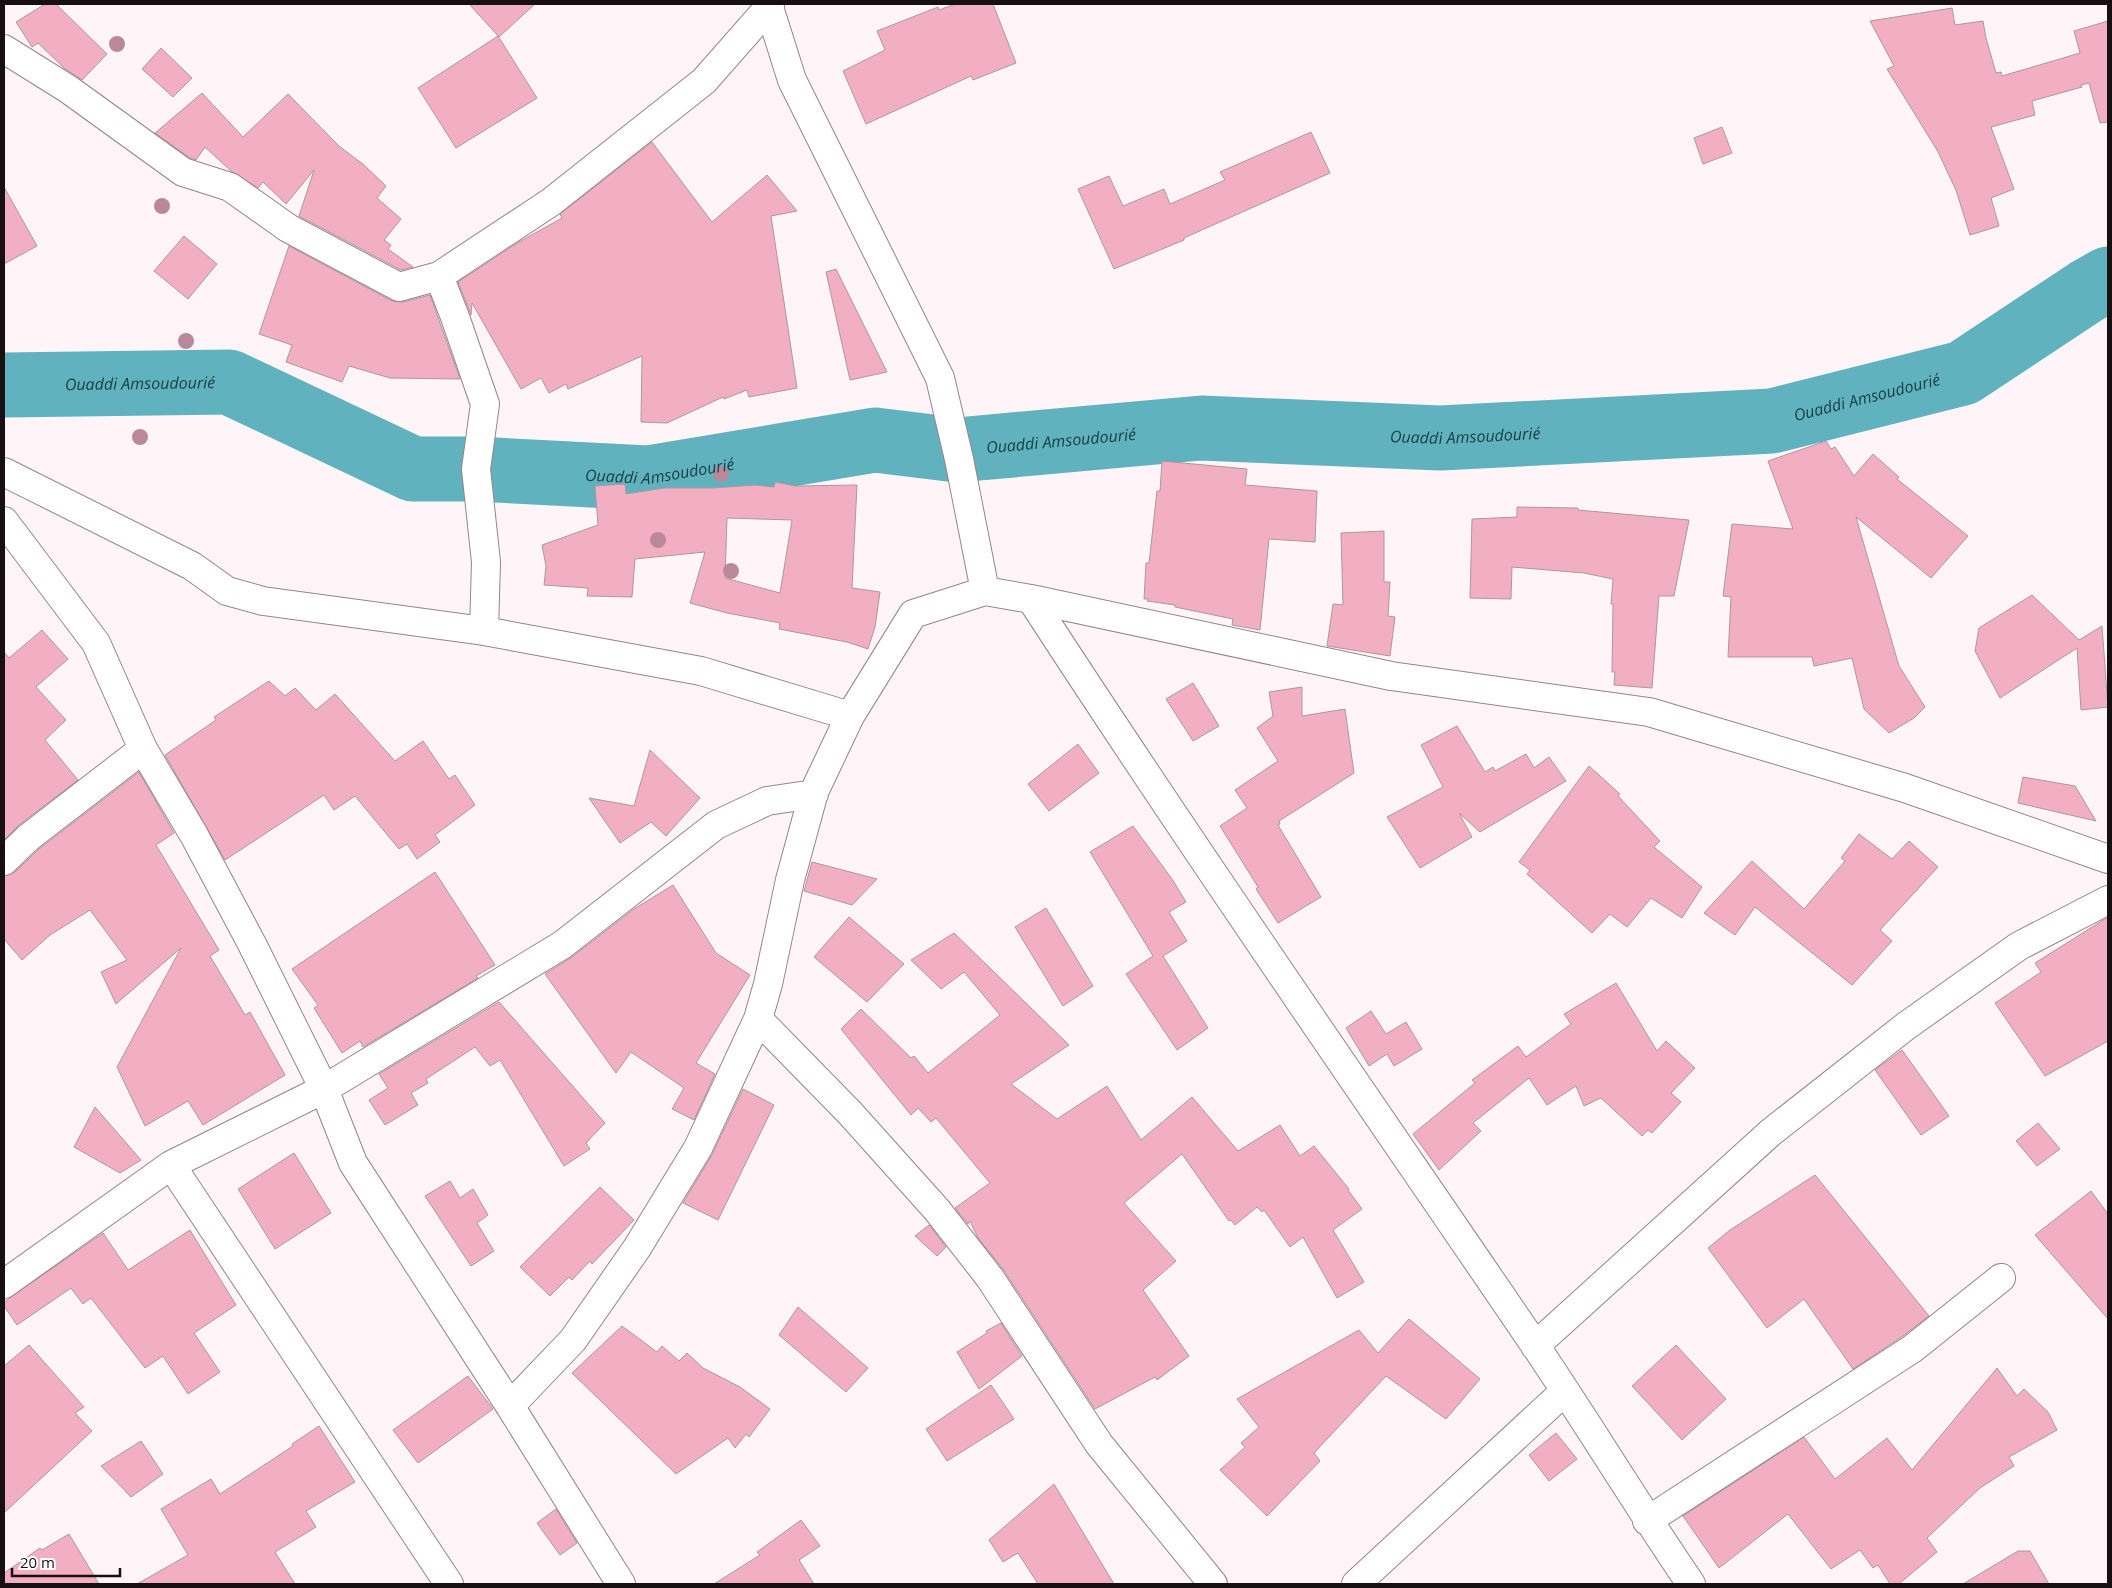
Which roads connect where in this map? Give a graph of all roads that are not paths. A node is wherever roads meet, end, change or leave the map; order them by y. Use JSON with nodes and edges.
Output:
{"nodes":[{"id":1,"x":769,"y":5,"type":"edge"},
{"id":2,"x":4,"y":49,"type":"edge"},
{"id":3,"x":439,"y":276,"type":"junction"},
{"id":4,"x":4,"y":472,"type":"edge"},
{"id":5,"x":4,"y":521,"type":"edge"},
{"id":6,"x":985,"y":591,"type":"junction"},
{"id":7,"x":1031,"y":599,"type":"junction"},
{"id":8,"x":484,"y":631,"type":"junction"},
{"id":9,"x":850,"y":716,"type":"junction"},
{"id":10,"x":143,"y":749,"type":"junction"},
{"id":11,"x":814,"y":794,"type":"junction"},
{"id":12,"x":4,"y":860,"type":"edge"},
{"id":13,"x":2108,"y":860,"type":"edge"},
{"id":14,"x":2108,"y":900,"type":"edge"},
{"id":15,"x":758,"y":1019,"type":"junction"},
{"id":16,"x":324,"y":1090,"type":"junction"},
{"id":17,"x":171,"y":1165,"type":"junction"},
{"id":18,"x":2001,"y":1278,"type":"dead end"},
{"id":19,"x":4,"y":1284,"type":"edge"},
{"id":20,"x":1535,"y":1346,"type":"junction"},
{"id":21,"x":1565,"y":1391,"type":"junction"},
{"id":22,"x":510,"y":1406,"type":"junction"},
{"id":23,"x":1647,"y":1521,"type":"junction"},
{"id":24,"x":449,"y":1584,"type":"edge"},
{"id":25,"x":621,"y":1584,"type":"edge"},
{"id":26,"x":1213,"y":1584,"type":"edge"},
{"id":27,"x":1356,"y":1584,"type":"edge"},
{"id":28,"x":1691,"y":1584,"type":"edge"}],
"edges":[{"from":1,"to":3,"type":"street"},
{"from":1,"to":6,"type":"street"},
{"from":2,"to":3,"type":"street"},
{"from":3,"to":8,"type":"street"},
{"from":4,"to":8,"type":"street"},
{"from":5,"to":10,"type":"street"},
{"from":6,"to":7,"type":"street"},
{"from":6,"to":9,"type":"street"},
{"from":7,"to":13,"type":"street"},
{"from":7,"to":20,"type":"street"},
{"from":8,"to":9,"type":"street"},
{"from":9,"to":11,"type":"street"},
{"from":10,"to":12,"type":"street"},
{"from":10,"to":16,"type":"street"},
{"from":11,"to":15,"type":"street"},
{"from":11,"to":16,"type":"street"},
{"from":14,"to":20,"type":"street"},
{"from":15,"to":22,"type":"street"},
{"from":15,"to":26,"type":"street"},
{"from":16,"to":17,"type":"street"},
{"from":16,"to":22,"type":"street"},
{"from":17,"to":19,"type":"street"},
{"from":17,"to":24,"type":"street"},
{"from":18,"to":23,"type":"street"},
{"from":20,"to":21,"type":"street"},
{"from":21,"to":23,"type":"street"},
{"from":21,"to":27,"type":"street"},
{"from":22,"to":25,"type":"street"},
{"from":23,"to":28,"type":"street"}]}
